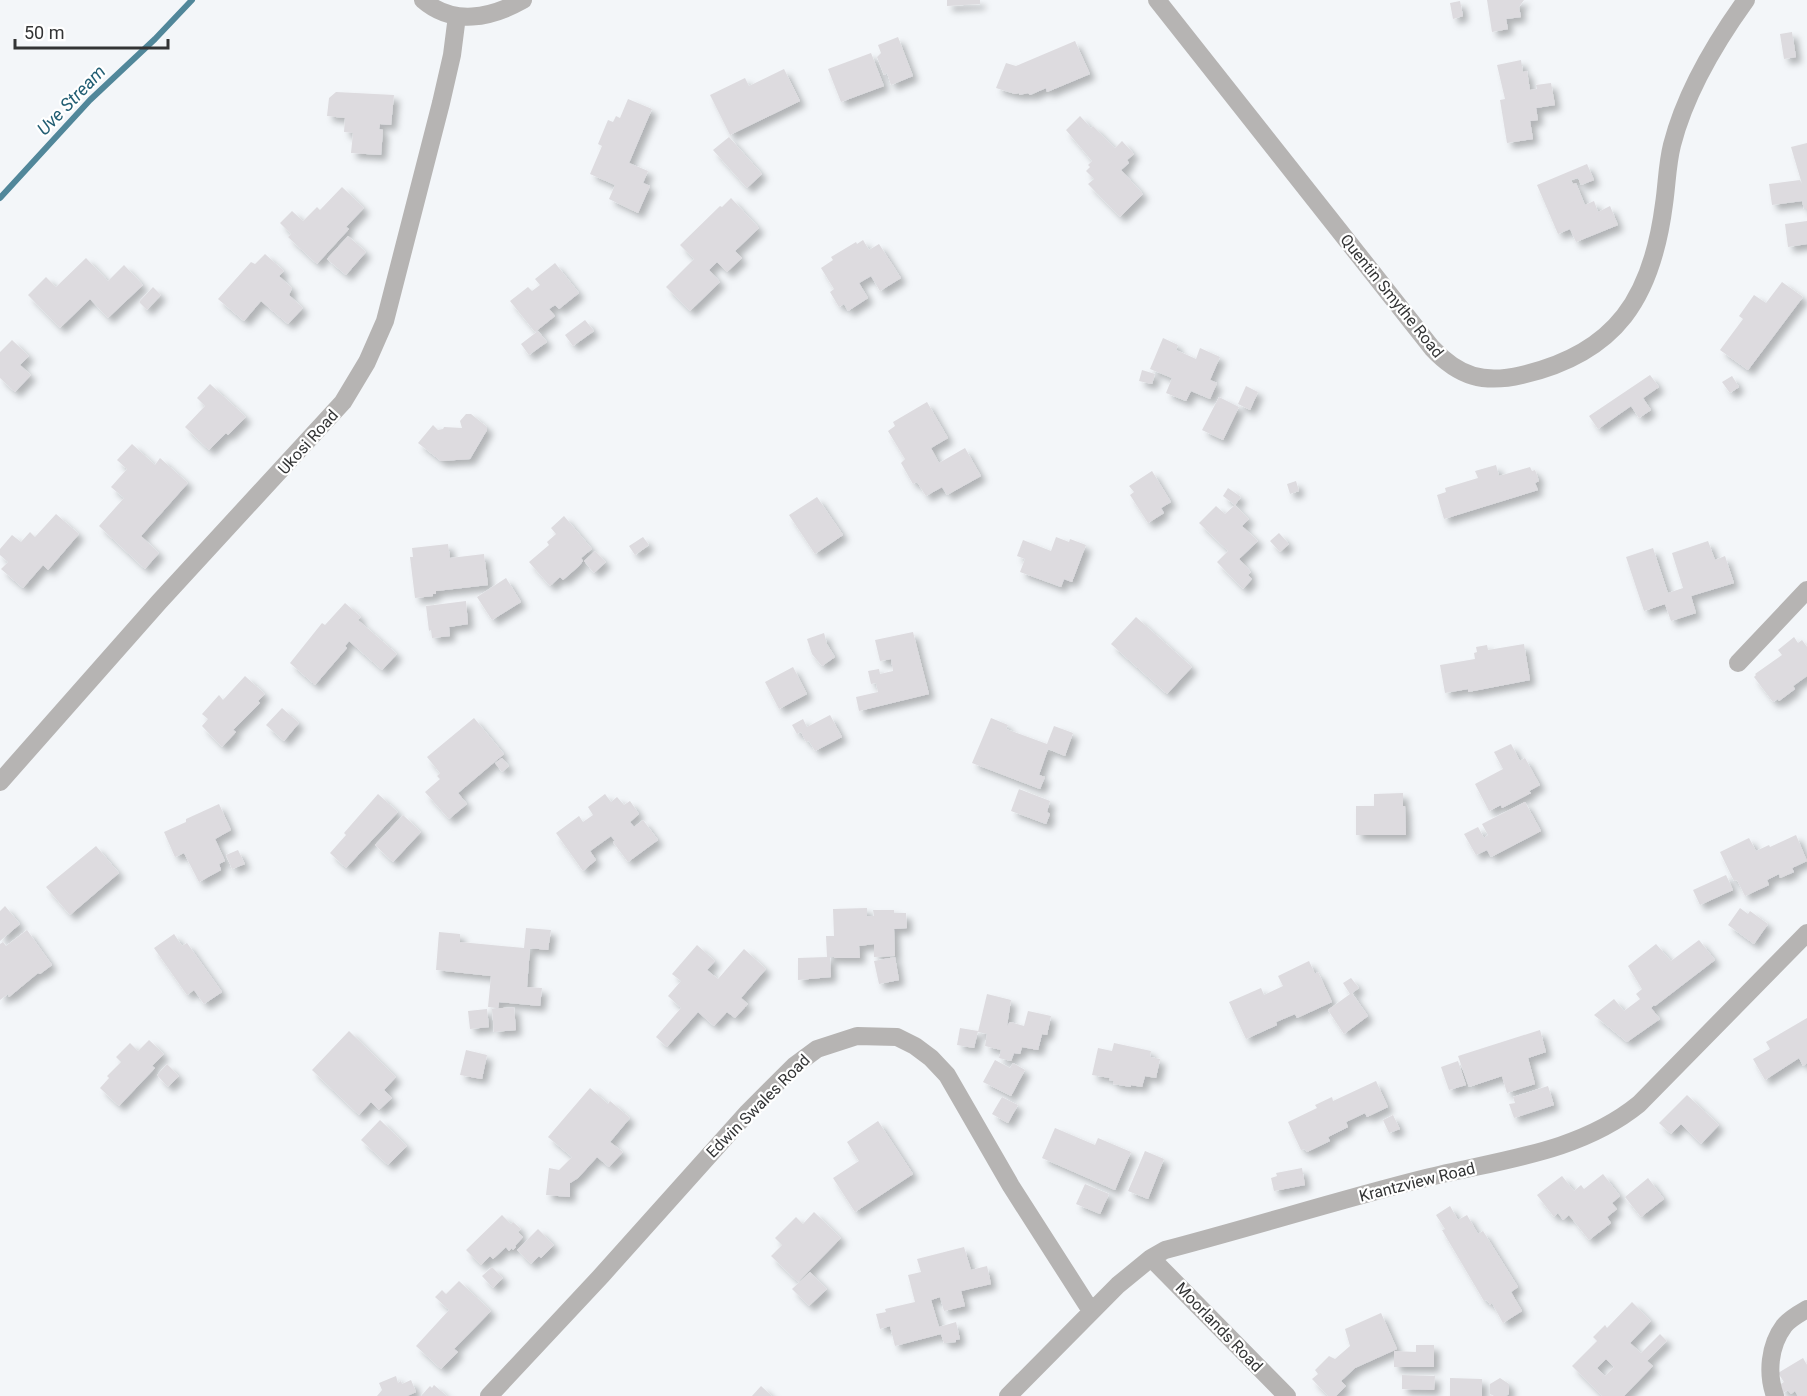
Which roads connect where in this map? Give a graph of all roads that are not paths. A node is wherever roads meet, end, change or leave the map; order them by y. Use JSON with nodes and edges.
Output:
{"nodes":[{"id":1,"x":423,"y":0,"type":"edge"},
{"id":2,"x":523,"y":0,"type":"edge"},
{"id":3,"x":1157,"y":0,"type":"edge"},
{"id":4,"x":1746,"y":0,"type":"edge"},
{"id":5,"x":457,"y":16,"type":"junction"},
{"id":6,"x":1807,"y":590,"type":"edge"},
{"id":7,"x":1738,"y":663,"type":"dead end"},
{"id":8,"x":0,"y":782,"type":"edge"},
{"id":9,"x":1807,"y":933,"type":"edge"},
{"id":10,"x":1151,"y":1258,"type":"junction"},
{"id":11,"x":1807,"y":1309,"type":"edge"},
{"id":12,"x":1091,"y":1311,"type":"junction"},
{"id":13,"x":489,"y":1396,"type":"edge"},
{"id":14,"x":1008,"y":1396,"type":"edge"},
{"id":15,"x":1287,"y":1396,"type":"edge"},
{"id":16,"x":1774,"y":1396,"type":"edge"}],
"edges":[{"from":1,"to":5,"type":"street"},
{"from":2,"to":5,"type":"street"},
{"from":3,"to":4,"type":"street","name":"Quentin Smythe Road"},
{"from":5,"to":8,"type":"street","name":"Ukosi Road"},
{"from":6,"to":7,"type":"street"},
{"from":9,"to":10,"type":"street","name":"Krantzview Road"},
{"from":10,"to":12,"type":"street","name":"Krantzview Road"},
{"from":10,"to":15,"type":"street","name":"Moorlands Road"},
{"from":11,"to":16,"type":"street"},
{"from":12,"to":13,"type":"street","name":"Edwin Swales Road"},
{"from":12,"to":14,"type":"street","name":"Krantzview Road"}]}
